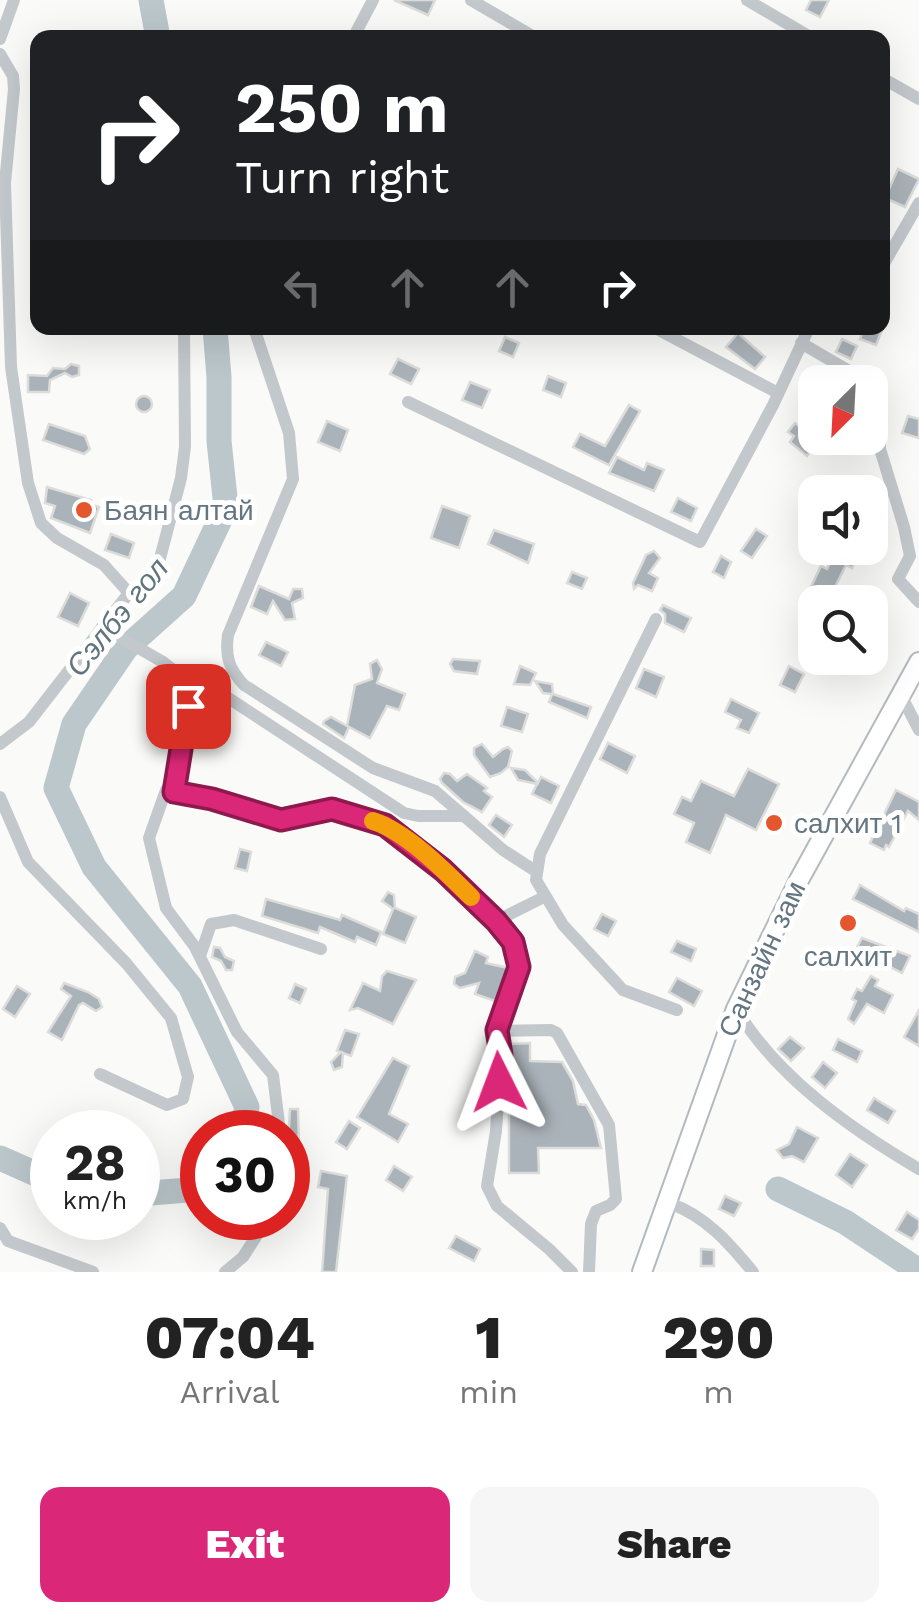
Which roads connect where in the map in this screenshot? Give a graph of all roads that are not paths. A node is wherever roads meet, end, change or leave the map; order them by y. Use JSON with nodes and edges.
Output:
{"nodes":[{"id":1,"x":14,"y":0,"type":"edge"},
{"id":2,"x":373,"y":0,"type":"edge"},
{"id":3,"x":471,"y":0,"type":"edge"},
{"id":4,"x":746,"y":0,"type":"edge"},
{"id":5,"x":358,"y":30,"type":"edge"},
{"id":6,"x":522,"y":30,"type":"edge"},
{"id":7,"x":798,"y":30,"type":"edge"},
{"id":8,"x":0,"y":38,"type":"edge"},
{"id":9,"x":0,"y":54,"type":"edge"},
{"id":10,"x":890,"y":82,"type":"edge"},
{"id":11,"x":919,"y":98,"type":"edge"},
{"id":12,"x":2,"y":180,"type":"edge"},
{"id":13,"x":919,"y":203,"type":"edge"},
{"id":14,"x":890,"y":240,"type":"edge"},
{"id":15,"x":184,"y":335,"type":"edge"},
{"id":16,"x":256,"y":335,"type":"edge"},
{"id":17,"x":669,"y":335,"type":"edge"},
{"id":18,"x":806,"y":335,"type":"edge"},
{"id":19,"x":802,"y":343,"type":"junction"},
{"id":20,"x":839,"y":365,"type":"edge"},
{"id":21,"x":778,"y":393,"type":"junction"},
{"id":22,"x":408,"y":402,"type":"dead end"},
{"id":23,"x":882,"y":455,"type":"edge"},
{"id":24,"x":129,"y":593,"type":"junction"},
{"id":25,"x":919,"y":602,"type":"edge"},
{"id":26,"x":656,"y":619,"type":"dead end"},
{"id":27,"x":102,"y":627,"type":"junction"},
{"id":28,"x":919,"y":662,"type":"edge"},
{"id":29,"x":204,"y":692,"type":"junction"},
{"id":30,"x":901,"y":695,"type":"junction"},
{"id":31,"x":919,"y":730,"type":"edge"},
{"id":32,"x":0,"y":744,"type":"edge"},
{"id":33,"x":174,"y":792,"type":"junction"},
{"id":34,"x":0,"y":797,"type":"edge"},
{"id":35,"x":464,"y":816,"type":"junction"},
{"id":36,"x":537,"y":872,"type":"junction"},
{"id":37,"x":544,"y":897,"type":"junction"},
{"id":38,"x":496,"y":921,"type":"junction"},
{"id":39,"x":321,"y":949,"type":"dead end"},
{"id":40,"x":200,"y":956,"type":"junction"},
{"id":41,"x":736,"y":1009,"type":"junction"},
{"id":42,"x":677,"y":1010,"type":"dead end"},
{"id":43,"x":497,"y":1030,"type":"junction"},
{"id":44,"x":100,"y":1074,"type":"dead end"},
{"id":45,"x":277,"y":1110,"type":"edge"},
{"id":46,"x":919,"y":1169,"type":"edge"},
{"id":47,"x":669,"y":1204,"type":"junction"},
{"id":48,"x":0,"y":1228,"type":"edge"},
{"id":49,"x":254,"y":1240,"type":"edge"},
{"id":50,"x":93,"y":1272,"type":"edge"},
{"id":51,"x":225,"y":1272,"type":"edge"},
{"id":52,"x":572,"y":1272,"type":"edge"},
{"id":53,"x":588,"y":1272,"type":"edge"},
{"id":54,"x":642,"y":1272,"type":"edge"},
{"id":55,"x":753,"y":1272,"type":"edge"}],
"edges":[{"from":1,"to":8,"type":"street"},
{"from":2,"to":5,"type":"street"},
{"from":3,"to":6,"type":"street"},
{"from":4,"to":7,"type":"street"},
{"from":9,"to":12,"type":"street"},
{"from":10,"to":11,"type":"street"},
{"from":12,"to":24,"type":"street"},
{"from":13,"to":14,"type":"street"},
{"from":15,"to":24,"type":"street"},
{"from":16,"to":35,"type":"street"},
{"from":17,"to":21,"type":"street"},
{"from":18,"to":19,"type":"street"},
{"from":19,"to":20,"type":"street"},
{"from":19,"to":21,"type":"street"},
{"from":21,"to":22,"type":"street"},
{"from":23,"to":25,"type":"street"},
{"from":24,"to":27,"type":"street"},
{"from":26,"to":36,"type":"street"},
{"from":27,"to":29,"type":"street"},
{"from":27,"to":32,"type":"street"},
{"from":28,"to":30,"type":"main road","name":"Санзайн зам"},
{"from":29,"to":33,"type":"street"},
{"from":29,"to":35,"type":"street"},
{"from":30,"to":31,"type":"street"},
{"from":30,"to":41,"type":"main road","name":"Санзайн зам"},
{"from":33,"to":38,"type":"street"},
{"from":33,"to":40,"type":"street"},
{"from":34,"to":44,"type":"street"},
{"from":35,"to":36,"type":"street"},
{"from":36,"to":37,"type":"street"},
{"from":37,"to":38,"type":"street"},
{"from":37,"to":42,"type":"street"},
{"from":38,"to":43,"type":"street"},
{"from":39,"to":40,"type":"street"},
{"from":40,"to":45,"type":"street"},
{"from":41,"to":46,"type":"street"},
{"from":41,"to":47,"type":"main road","name":"Санзайн зам"},
{"from":43,"to":52,"type":"street"},
{"from":43,"to":53,"type":"street"},
{"from":47,"to":54,"type":"main road","name":"Санзайн зам"},
{"from":47,"to":55,"type":"street"},
{"from":48,"to":50,"type":"street"},
{"from":49,"to":51,"type":"street"}]}
